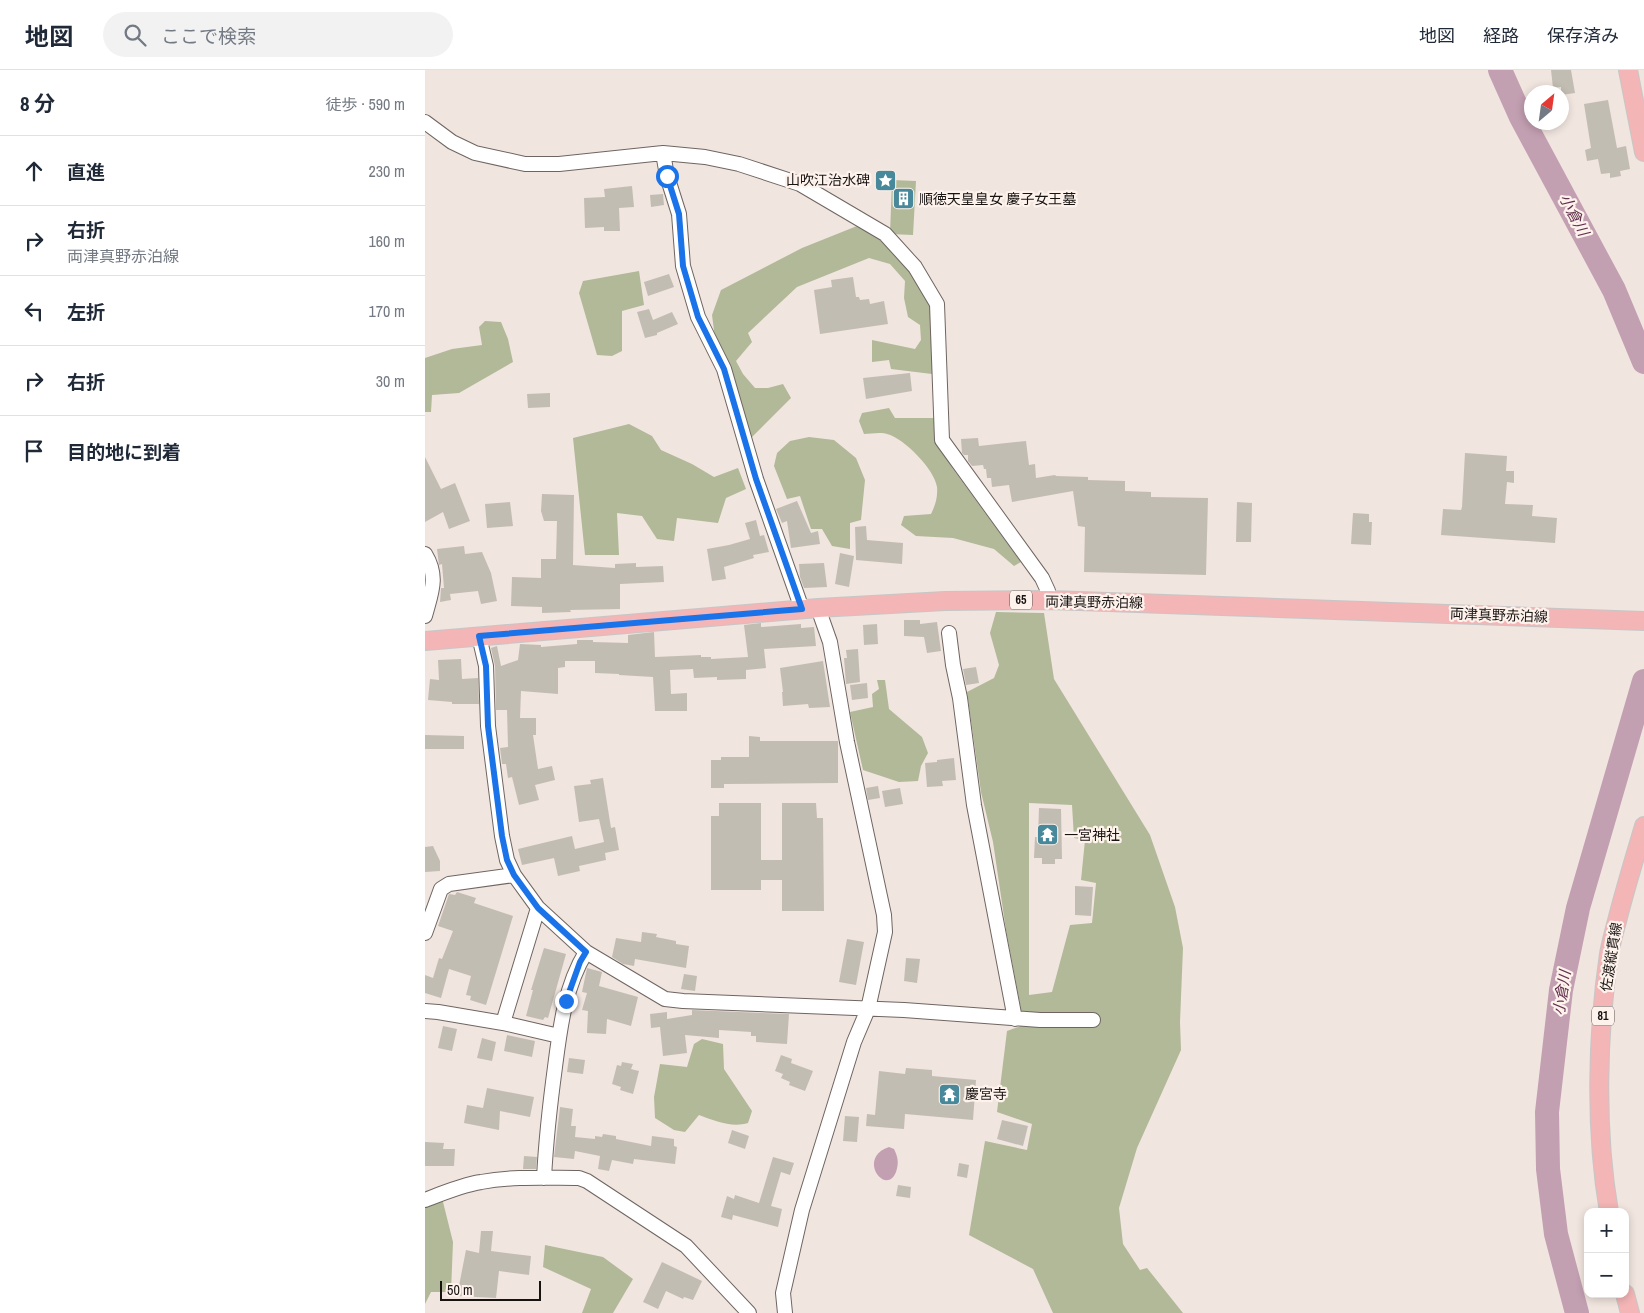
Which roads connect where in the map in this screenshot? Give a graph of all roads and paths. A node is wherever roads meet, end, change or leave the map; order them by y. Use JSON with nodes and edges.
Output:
{"nodes":[{"id":1,"x":1629,"y":70,"type":"edge"},
{"id":2,"x":425,"y":122,"type":"edge"},
{"id":3,"x":1644,"y":152,"type":"edge"},
{"id":4,"x":663,"y":153,"type":"junction"},
{"id":5,"x":425,"y":554,"type":"edge"},
{"id":6,"x":1049,"y":600,"type":"junction"},
{"id":7,"x":810,"y":608,"type":"junction"},
{"id":8,"x":425,"y":616,"type":"edge"},
{"id":9,"x":1644,"y":621,"type":"edge"},
{"id":10,"x":949,"y":633,"type":"dead end"},
{"id":11,"x":479,"y":636,"type":"junction"},
{"id":12,"x":425,"y":641,"type":"edge"},
{"id":13,"x":1644,"y":826,"type":"edge"},
{"id":14,"x":514,"y":875,"type":"junction"},
{"id":15,"x":538,"y":908,"type":"junction"},
{"id":16,"x":425,"y":933,"type":"edge"},
{"id":17,"x":586,"y":952,"type":"junction"},
{"id":18,"x":868,"y":1010,"type":"junction"},
{"id":19,"x":425,"y":1012,"type":"edge"},
{"id":20,"x":1015,"y":1019,"type":"junction"},
{"id":21,"x":1093,"y":1020,"type":"dead end"},
{"id":22,"x":503,"y":1023,"type":"junction"},
{"id":23,"x":559,"y":1036,"type":"junction"},
{"id":24,"x":544,"y":1178,"type":"junction"},
{"id":25,"x":425,"y":1200,"type":"edge"},
{"id":26,"x":1608,"y":1208,"type":"edge"},
{"id":27,"x":1626,"y":1298,"type":"edge"},
{"id":28,"x":749,"y":1313,"type":"edge"},
{"id":29,"x":785,"y":1313,"type":"edge"},
{"id":30,"x":1629,"y":1313,"type":"edge"}],
"edges":[{"from":1,"to":3,"type":"main road"},
{"from":2,"to":4,"type":"street"},
{"from":4,"to":6,"type":"street"},
{"from":4,"to":7,"type":"street"},
{"from":5,"to":8,"type":"street"},
{"from":6,"to":7,"type":"main road","name":"両津真野赤泊線","number":"65"},
{"from":6,"to":9,"type":"main road","name":"両津真野赤泊線","number":"65"},
{"from":7,"to":11,"type":"main road","name":"両津真野赤泊線","number":"65"},
{"from":7,"to":18,"type":"street"},
{"from":10,"to":20,"type":"street"},
{"from":11,"to":12,"type":"main road","name":"両津真野赤泊線","number":"65"},
{"from":11,"to":14,"type":"street"},
{"from":13,"to":26,"type":"main road","name":"佐渡縦貫線","number":"81"},
{"from":14,"to":15,"type":"street"},
{"from":14,"to":16,"type":"street"},
{"from":15,"to":17,"type":"street"},
{"from":15,"to":22,"type":"street"},
{"from":17,"to":18,"type":"street"},
{"from":17,"to":23,"type":"street"},
{"from":18,"to":20,"type":"street"},
{"from":18,"to":29,"type":"street"},
{"from":19,"to":22,"type":"street"},
{"from":20,"to":21,"type":"street"},
{"from":22,"to":23,"type":"street"},
{"from":23,"to":24,"type":"street"},
{"from":24,"to":25,"type":"street"},
{"from":24,"to":28,"type":"street"},
{"from":27,"to":30,"type":"main road"}]}
